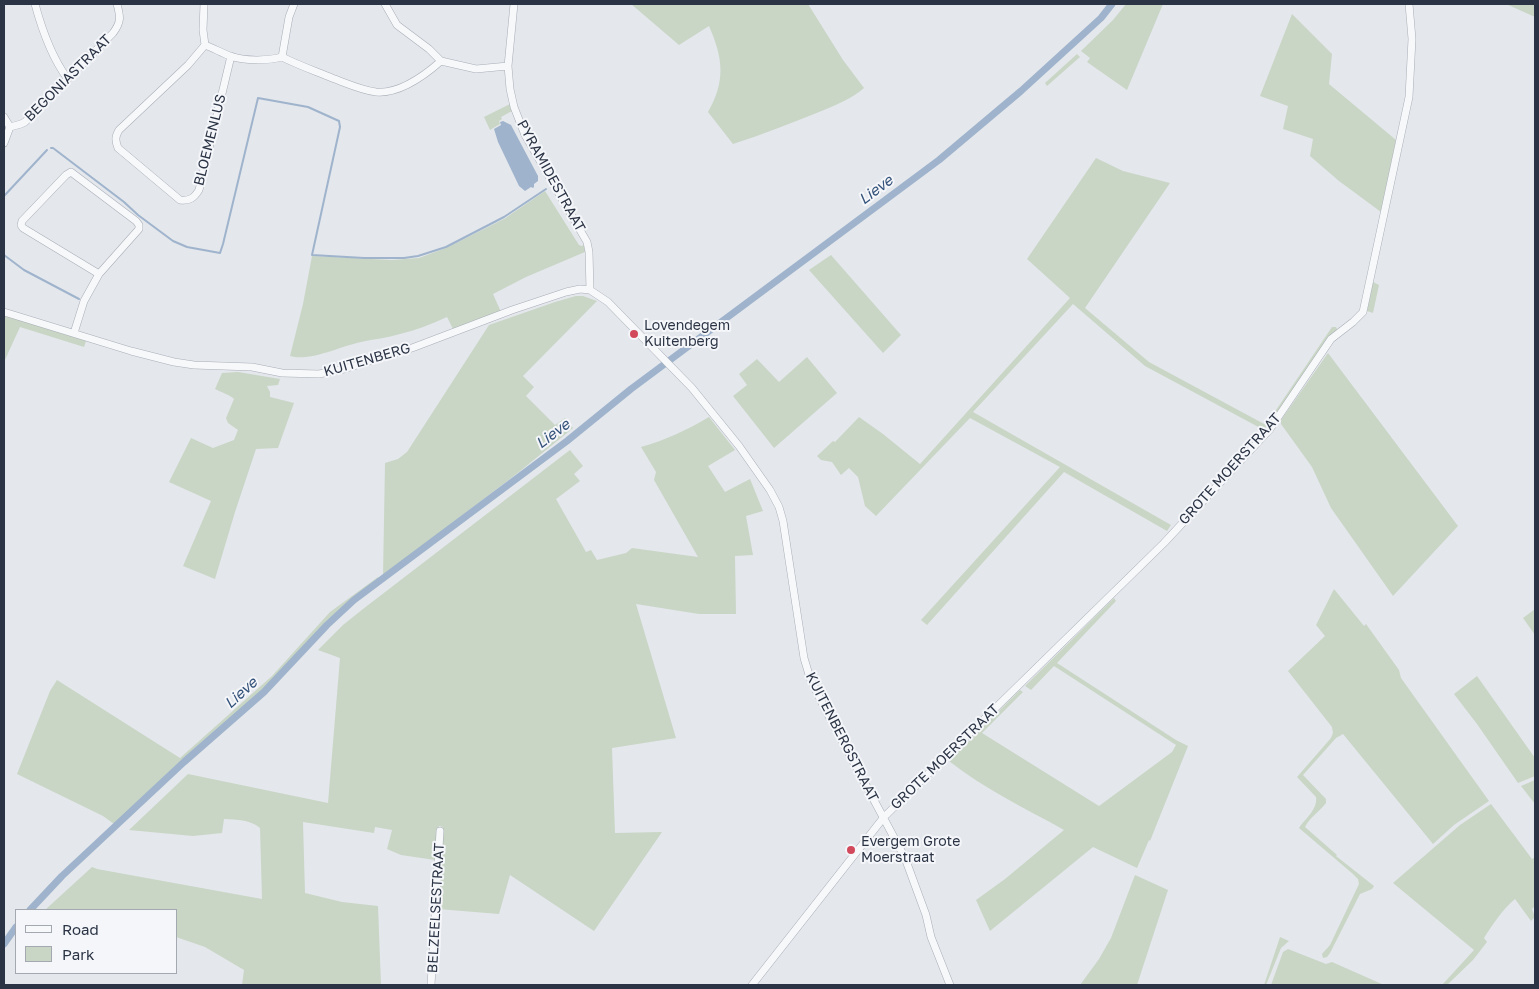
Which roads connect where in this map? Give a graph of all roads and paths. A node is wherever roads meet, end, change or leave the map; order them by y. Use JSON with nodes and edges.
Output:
{"nodes":[{"id":1,"x":35,"y":4,"type":"edge"},
{"id":2,"x":117,"y":4,"type":"edge"},
{"id":3,"x":204,"y":4,"type":"edge"},
{"id":4,"x":294,"y":4,"type":"edge"},
{"id":5,"x":385,"y":4,"type":"edge"},
{"id":6,"x":514,"y":4,"type":"edge"},
{"id":7,"x":1409,"y":4,"type":"edge"},
{"id":8,"x":205,"y":45,"type":"junction"},
{"id":9,"x":231,"y":56,"type":"junction"},
{"id":10,"x":282,"y":57,"type":"junction"},
{"id":11,"x":441,"y":61,"type":"junction"},
{"id":12,"x":508,"y":66,"type":"junction"},
{"id":13,"x":67,"y":78,"type":"junction"},
{"id":14,"x":4,"y":117,"type":"edge"},
{"id":15,"x":10,"y":127,"type":"junction"},
{"id":16,"x":4,"y":143,"type":"edge"},
{"id":17,"x":100,"y":274,"type":"junction"},
{"id":18,"x":590,"y":290,"type":"junction"},
{"id":19,"x":4,"y":312,"type":"edge"},
{"id":20,"x":74,"y":333,"type":"junction"},
{"id":21,"x":884,"y":817,"type":"junction"},
{"id":22,"x":440,"y":831,"type":"dead end"},
{"id":23,"x":431,"y":985,"type":"edge"},
{"id":24,"x":752,"y":985,"type":"edge"},
{"id":25,"x":950,"y":985,"type":"edge"}],
"edges":[{"from":1,"to":13,"type":"street"},
{"from":2,"to":13,"type":"street","name":"BEGONIASTRAAT"},
{"from":3,"to":8,"type":"street"},
{"from":4,"to":10,"type":"street"},
{"from":5,"to":11,"type":"street"},
{"from":6,"to":12,"type":"street","name":"PYRAMIDESTRAAT"},
{"from":7,"to":21,"type":"street","name":"GROTE MOERSTRAAT"},
{"from":8,"to":9,"type":"street"},
{"from":8,"to":9,"type":"street","name":"BLOEMENLUS"},
{"from":9,"to":10,"type":"street"},
{"from":10,"to":11,"type":"street"},
{"from":11,"to":12,"type":"street"},
{"from":12,"to":18,"type":"street","name":"PYRAMIDESTRAAT"},
{"from":13,"to":15,"type":"street","name":"BEGONIASTRAAT"},
{"from":14,"to":15,"type":"street"},
{"from":15,"to":16,"type":"street","name":"BEGONIASTRAAT"},
{"from":17,"to":17,"type":"street"},
{"from":17,"to":20,"type":"street"},
{"from":18,"to":20,"type":"street","name":"KUITENBERG"},
{"from":18,"to":21,"type":"street","name":"KUITENBERGSTRAAT"},
{"from":19,"to":20,"type":"street","name":"KUITENBERG"},
{"from":21,"to":24,"type":"street","name":"GROTE MOERSTRAAT"},
{"from":21,"to":25,"type":"street","name":"KUITENBERGSTRAAT"},
{"from":22,"to":23,"type":"street","name":"BELZEELSESTRAAT"}]}
